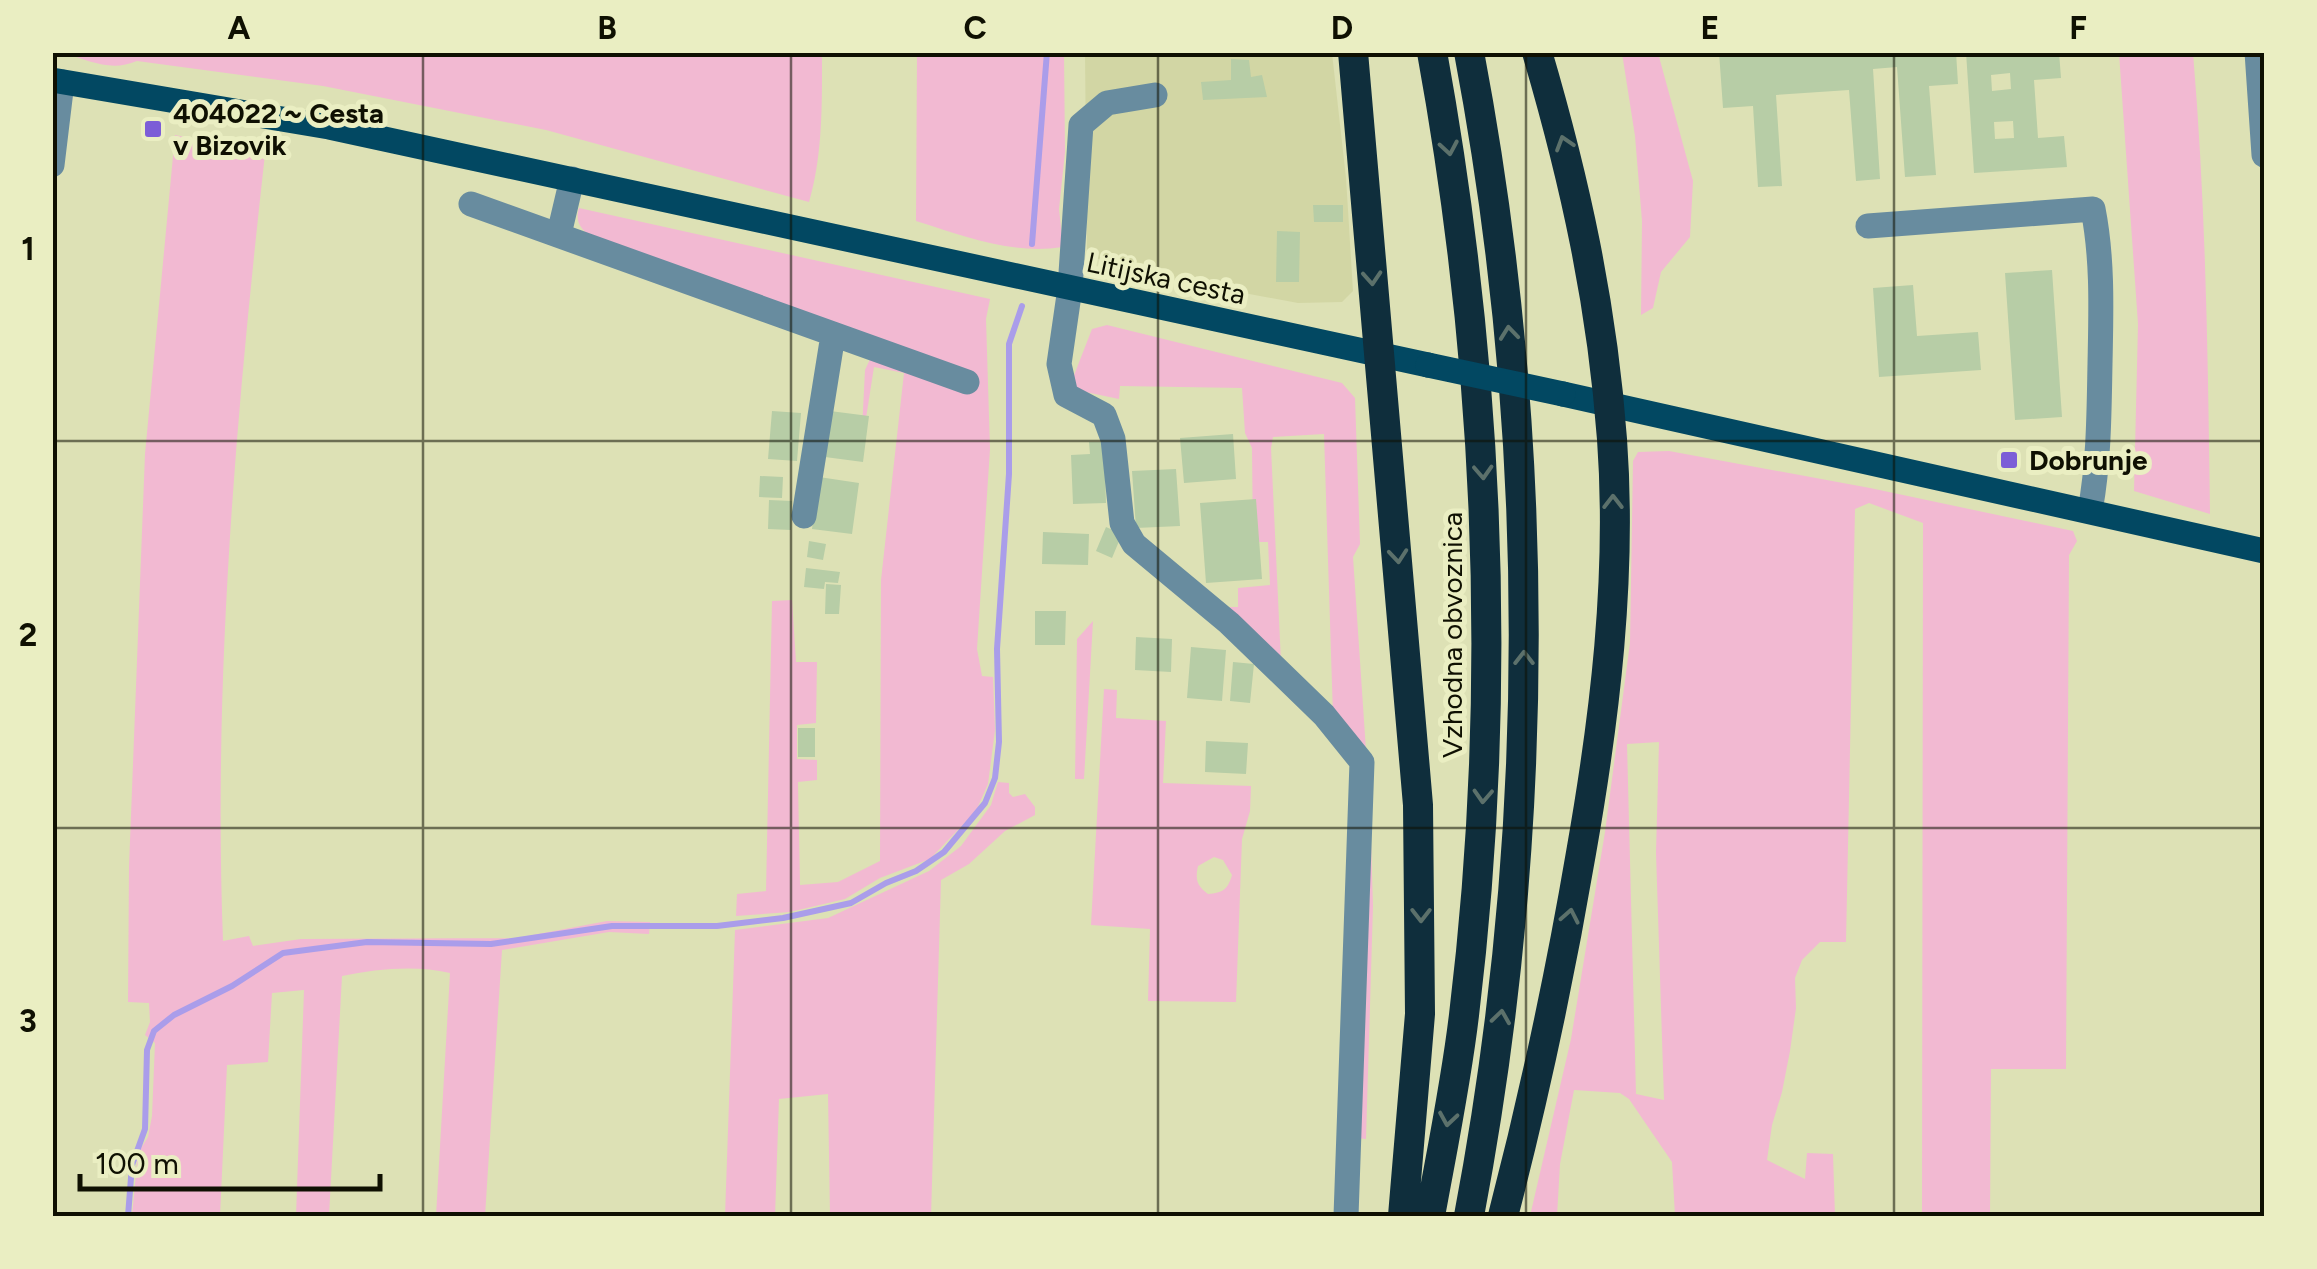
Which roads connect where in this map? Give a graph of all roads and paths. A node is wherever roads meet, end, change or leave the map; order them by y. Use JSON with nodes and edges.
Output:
{"nodes":[{"id":1,"x":1353,"y":52,"type":"edge"},
{"id":2,"x":1432,"y":52,"type":"edge"},
{"id":3,"x":1470,"y":52,"type":"edge"},
{"id":4,"x":1537,"y":52,"type":"edge"},
{"id":5,"x":2257,"y":52,"type":"edge"},
{"id":6,"x":57,"y":81,"type":"edge"},
{"id":7,"x":1155,"y":94,"type":"dead end"},
{"id":8,"x":2264,"y":154,"type":"edge"},
{"id":9,"x":52,"y":164,"type":"edge"},
{"id":10,"x":572,"y":179,"type":"junction"},
{"id":11,"x":471,"y":204,"type":"dead end"},
{"id":12,"x":1868,"y":226,"type":"dead end"},
{"id":13,"x":559,"y":234,"type":"junction"},
{"id":14,"x":1070,"y":288,"type":"junction"},
{"id":15,"x":833,"y":335,"type":"junction"},
{"id":16,"x":1377,"y":354,"type":"junction"},
{"id":17,"x":966,"y":382,"type":"dead end"},
{"id":18,"x":1608,"y":404,"type":"junction"},
{"id":19,"x":2090,"y":511,"type":"junction"},
{"id":20,"x":804,"y":516,"type":"dead end"},
{"id":21,"x":2264,"y":550,"type":"edge"},
{"id":22,"x":1346,"y":1216,"type":"edge"},
{"id":23,"x":1403,"y":1216,"type":"edge"},
{"id":24,"x":1430,"y":1216,"type":"edge"},
{"id":25,"x":1469,"y":1216,"type":"edge"},
{"id":26,"x":1502,"y":1216,"type":"edge"}],
"edges":[{"from":1,"to":16,"type":"highway","one_way":true},
{"from":2,"to":24,"type":"highway","name":"Vzhodna obvoznica","one_way":true},
{"from":25,"to":3,"type":"highway","one_way":true},
{"from":18,"to":4,"type":"highway","one_way":true},
{"from":5,"to":8,"type":"street"},
{"from":6,"to":9,"type":"street"},
{"from":6,"to":10,"type":"main road","name":"Litijska cesta"},
{"from":7,"to":14,"type":"street"},
{"from":10,"to":13,"type":"street"},
{"from":10,"to":14,"type":"main road","name":"Litijska cesta"},
{"from":11,"to":13,"type":"street"},
{"from":12,"to":19,"type":"street"},
{"from":13,"to":15,"type":"street"},
{"from":14,"to":16,"type":"main road","name":"Litijska cesta"},
{"from":14,"to":22,"type":"street"},
{"from":15,"to":17,"type":"street"},
{"from":15,"to":20,"type":"street"},
{"from":16,"to":18,"type":"main road","name":"Litijska cesta","bridge":true},
{"from":16,"to":23,"type":"highway","one_way":true},
{"from":18,"to":19,"type":"main road","name":"Litijska cesta"},
{"from":26,"to":18,"type":"highway","one_way":true},
{"from":19,"to":21,"type":"main road","name":"Litijska cesta"}]}
